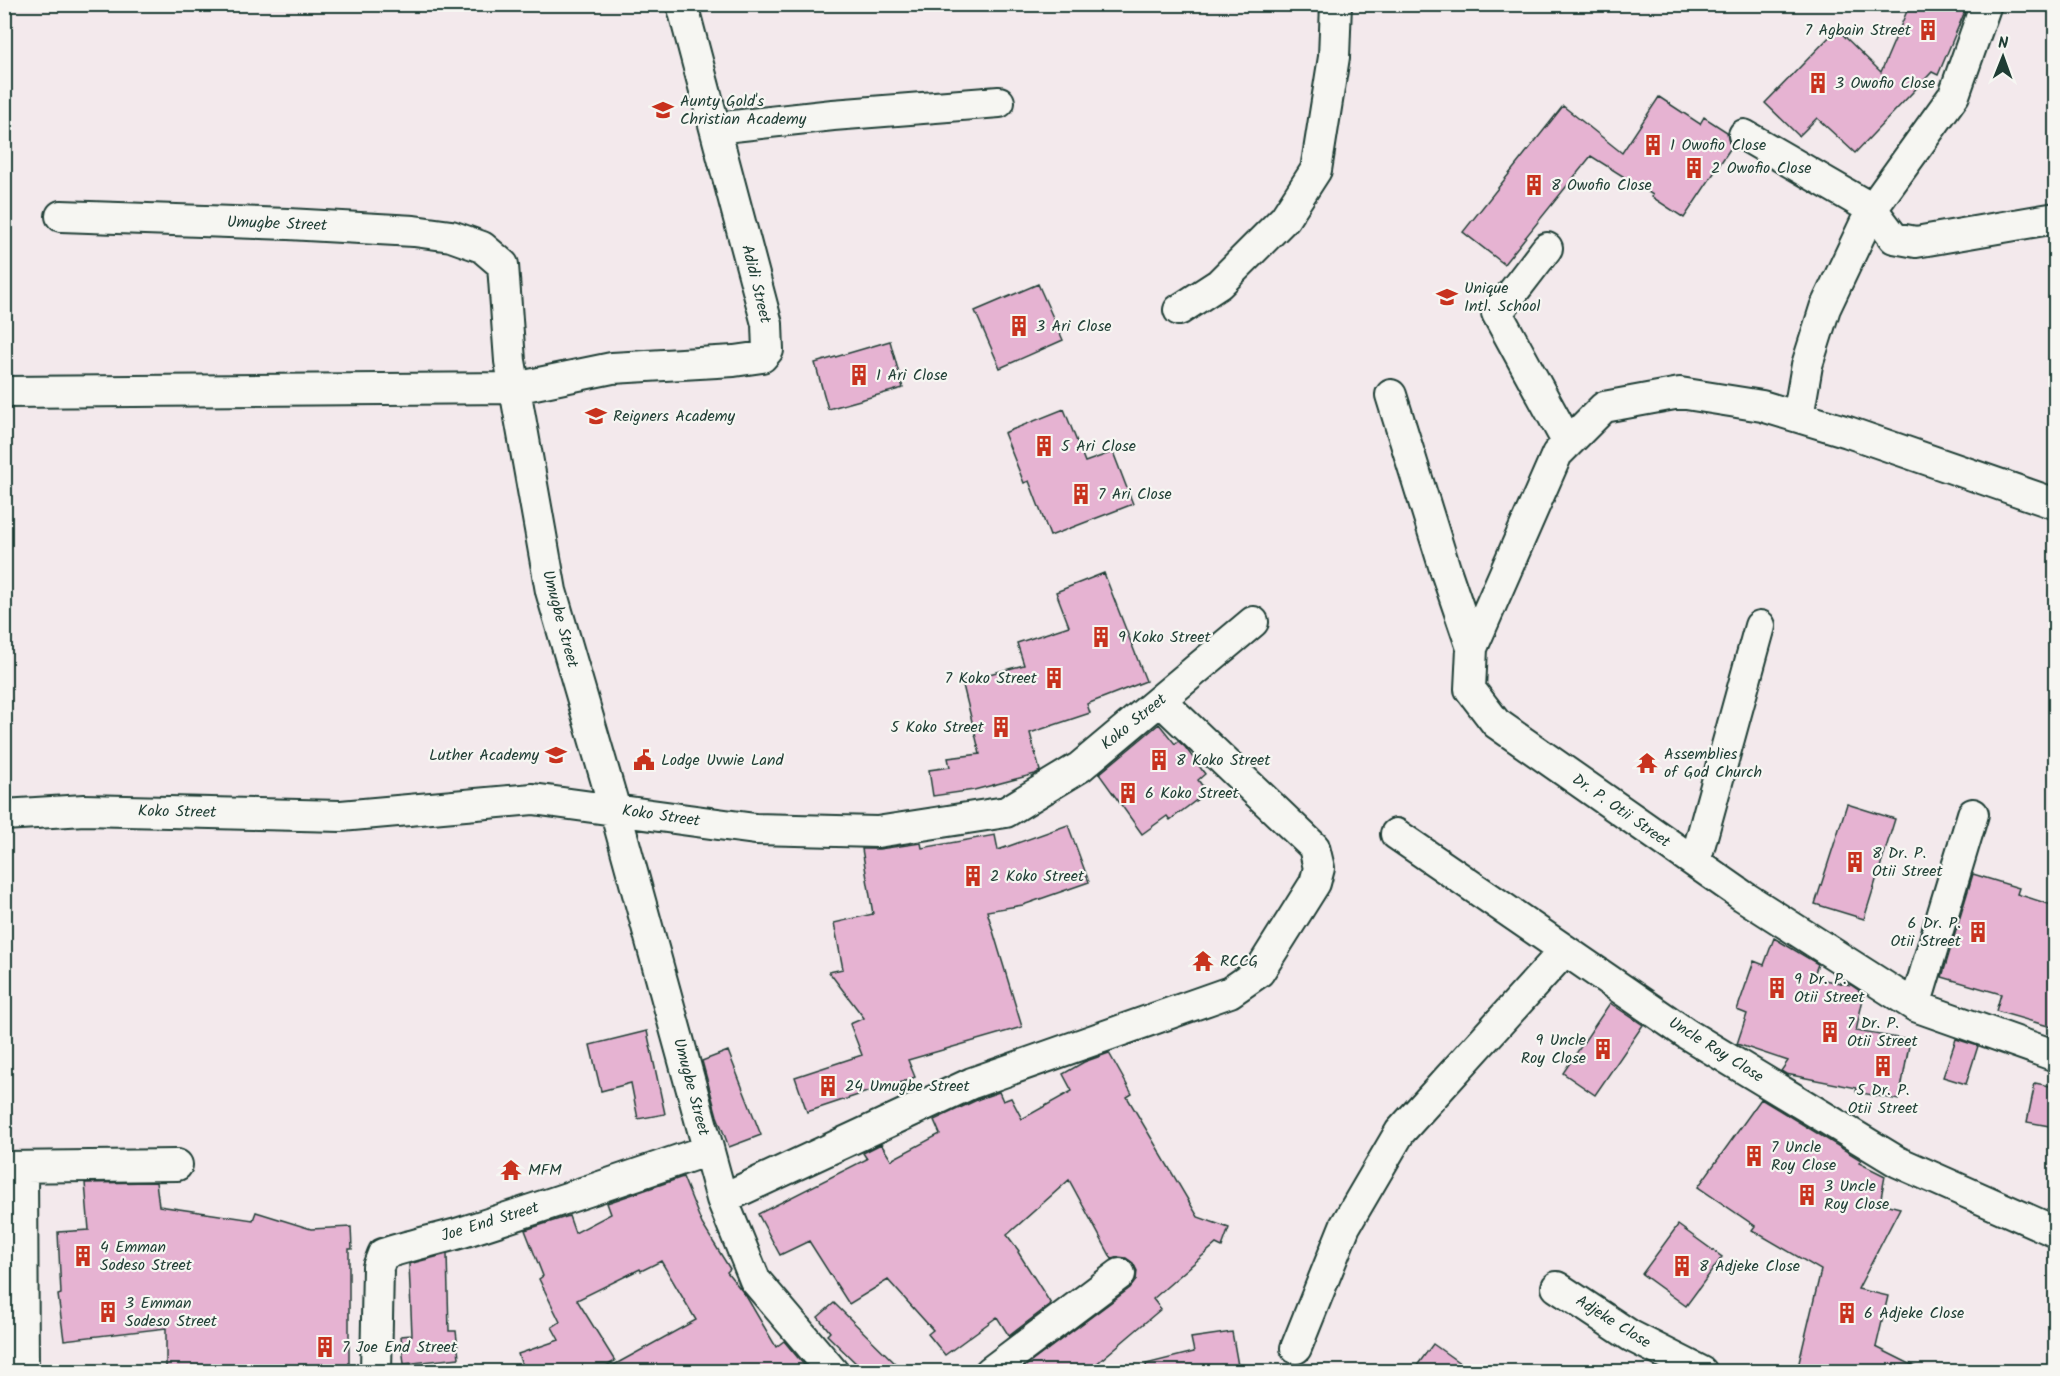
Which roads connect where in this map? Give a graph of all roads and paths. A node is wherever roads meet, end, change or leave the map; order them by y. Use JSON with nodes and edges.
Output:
{"nodes":[{"id":1,"x":682,"y":4,"type":"edge"},
{"id":2,"x":1336,"y":4,"type":"edge"},
{"id":3,"x":1986,"y":4,"type":"edge"},
{"id":4,"x":999,"y":102,"type":"dead end"},
{"id":5,"x":715,"y":128,"type":"junction"},
{"id":6,"x":1744,"y":135,"type":"dead end"},
{"id":7,"x":1872,"y":208,"type":"junction"},
{"id":8,"x":61,"y":216,"type":"dead end"},
{"id":9,"x":2055,"y":218,"type":"edge"},
{"id":10,"x":1546,"y":248,"type":"dead end"},
{"id":11,"x":1179,"y":310,"type":"dead end"},
{"id":12,"x":515,"y":388,"type":"junction"},
{"id":13,"x":4,"y":393,"type":"edge"},
{"id":14,"x":1391,"y":395,"type":"dead end"},
{"id":15,"x":1798,"y":417,"type":"junction"},
{"id":16,"x":1568,"y":443,"type":"junction"},
{"id":17,"x":2055,"y":504,"type":"edge"},
{"id":18,"x":1253,"y":622,"type":"dead end"},
{"id":19,"x":1760,"y":626,"type":"dead end"},
{"id":20,"x":1473,"y":648,"type":"junction"},
{"id":21,"x":1161,"y":701,"type":"junction"},
{"id":22,"x":615,"y":810,"type":"junction"},
{"id":23,"x":1973,"y":814,"type":"dead end"},
{"id":24,"x":4,"y":815,"type":"edge"},
{"id":25,"x":1396,"y":834,"type":"dead end"},
{"id":26,"x":1695,"y":862,"type":"junction"},
{"id":27,"x":1565,"y":950,"type":"junction"},
{"id":28,"x":1915,"y":1006,"type":"junction"},
{"id":29,"x":2055,"y":1056,"type":"edge"},
{"id":30,"x":708,"y":1150,"type":"junction"},
{"id":31,"x":177,"y":1165,"type":"dead end"},
{"id":32,"x":13,"y":1167,"type":"edge"},
{"id":33,"x":722,"y":1199,"type":"junction"},
{"id":34,"x":2055,"y":1232,"type":"edge"},
{"id":35,"x":1120,"y":1274,"type":"dead end"},
{"id":36,"x":1557,"y":1287,"type":"dead end"},
{"id":37,"x":1296,"y":1348,"type":"dead end"},
{"id":38,"x":23,"y":1371,"type":"edge"},
{"id":39,"x":376,"y":1371,"type":"edge"},
{"id":40,"x":833,"y":1371,"type":"edge"},
{"id":41,"x":990,"y":1371,"type":"edge"},
{"id":42,"x":1702,"y":1371,"type":"edge"}],
"edges":[{"from":1,"to":5,"type":"street","name":"Adidi Street"},
{"from":2,"to":11,"type":"street"},
{"from":3,"to":7,"type":"street"},
{"from":4,"to":5,"type":"street"},
{"from":5,"to":12,"type":"street","name":"Adidi Street"},
{"from":6,"to":7,"type":"street"},
{"from":7,"to":9,"type":"street"},
{"from":7,"to":15,"type":"street"},
{"from":8,"to":12,"type":"street","name":"Umugbe Street"},
{"from":10,"to":16,"type":"street"},
{"from":12,"to":13,"type":"street","name":"Adidi Street"},
{"from":12,"to":22,"type":"street","name":"Umugbe Street"},
{"from":14,"to":20,"type":"street","name":"Dr. P. Otii Street"},
{"from":15,"to":16,"type":"street"},
{"from":15,"to":17,"type":"street"},
{"from":16,"to":20,"type":"street"},
{"from":18,"to":21,"type":"street","name":"Koko Street"},
{"from":19,"to":26,"type":"street"},
{"from":20,"to":26,"type":"street","name":"Dr. P. Otii Street"},
{"from":21,"to":22,"type":"street","name":"Koko Street"},
{"from":21,"to":33,"type":"street"},
{"from":22,"to":24,"type":"street","name":"Koko Street"},
{"from":22,"to":30,"type":"street","name":"Umugbe Street"},
{"from":23,"to":28,"type":"street"},
{"from":25,"to":27,"type":"street","name":"Uncle Roy Close"},
{"from":26,"to":28,"type":"street","name":"Dr. P. Otii Street"},
{"from":27,"to":34,"type":"street","name":"Uncle Roy Close"},
{"from":27,"to":37,"type":"street"},
{"from":28,"to":29,"type":"street","name":"Dr. P. Otii Street"},
{"from":30,"to":33,"type":"street","name":"Umugbe Street"},
{"from":30,"to":39,"type":"street","name":"Joe End Street"},
{"from":31,"to":32,"type":"street"},
{"from":32,"to":38,"type":"street"},
{"from":33,"to":40,"type":"street","name":"Umugbe Street"},
{"from":35,"to":41,"type":"street"},
{"from":36,"to":42,"type":"street","name":"Adjeke Close"}]}
